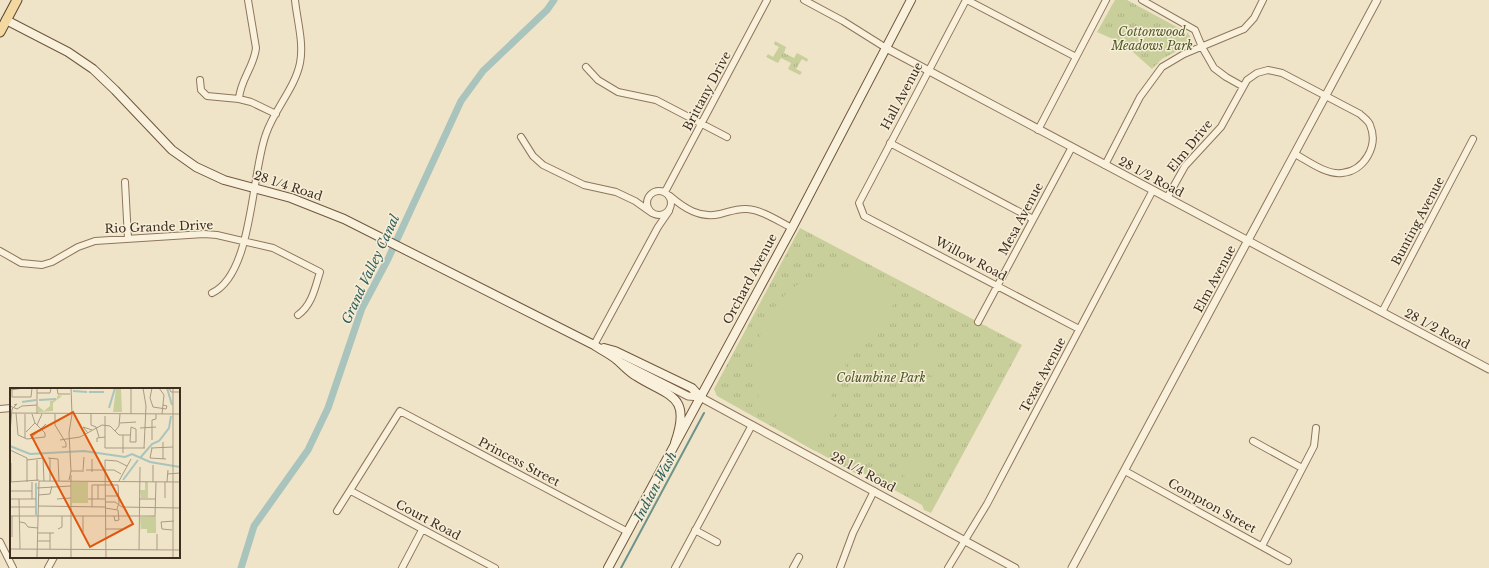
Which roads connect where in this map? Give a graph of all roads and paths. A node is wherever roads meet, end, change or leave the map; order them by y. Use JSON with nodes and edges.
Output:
{"nodes":[{"id":1,"x":17,"y":0,"type":"edge"},
{"id":2,"x":248,"y":0,"type":"edge"},
{"id":3,"x":294,"y":0,"type":"edge"},
{"id":4,"x":767,"y":0,"type":"edge"},
{"id":5,"x":804,"y":0,"type":"edge"},
{"id":6,"x":911,"y":0,"type":"edge"},
{"id":7,"x":966,"y":0,"type":"edge"},
{"id":8,"x":1106,"y":0,"type":"edge"},
{"id":9,"x":1142,"y":0,"type":"edge"},
{"id":10,"x":1263,"y":0,"type":"edge"},
{"id":11,"x":1377,"y":0,"type":"edge"},
{"id":12,"x":3,"y":19,"type":"edge"},
{"id":13,"x":0,"y":32,"type":"edge"},
{"id":14,"x":1202,"y":47,"type":"junction"},
{"id":15,"x":886,"y":48,"type":"junction"},
{"id":16,"x":1076,"y":57,"type":"junction"},
{"id":17,"x":586,"y":67,"type":"dead end"},
{"id":18,"x":928,"y":71,"type":"junction"},
{"id":19,"x":200,"y":80,"type":"dead end"},
{"id":20,"x":1242,"y":86,"type":"junction"},
{"id":21,"x":1326,"y":95,"type":"junction"},
{"id":22,"x":239,"y":99,"type":"junction"},
{"id":23,"x":276,"y":114,"type":"junction"},
{"id":24,"x":702,"y":123,"type":"junction"},
{"id":25,"x":1038,"y":130,"type":"junction"},
{"id":26,"x":521,"y":137,"type":"dead end"},
{"id":27,"x":727,"y":137,"type":"dead end"},
{"id":28,"x":1473,"y":139,"type":"dead end"},
{"id":29,"x":890,"y":143,"type":"junction"},
{"id":30,"x":1072,"y":147,"type":"junction"},
{"id":31,"x":1295,"y":154,"type":"junction"},
{"id":32,"x":1105,"y":165,"type":"junction"},
{"id":33,"x":125,"y":182,"type":"dead end"},
{"id":34,"x":254,"y":188,"type":"junction"},
{"id":35,"x":1153,"y":190,"type":"junction"},
{"id":36,"x":668,"y":194,"type":"junction"},
{"id":37,"x":1167,"y":198,"type":"junction"},
{"id":38,"x":859,"y":203,"type":"joint"},
{"id":39,"x":669,"y":211,"type":"junction"},
{"id":40,"x":652,"y":213,"type":"junction"},
{"id":41,"x":1033,"y":219,"type":"junction"},
{"id":42,"x":792,"y":228,"type":"junction"},
{"id":43,"x":128,"y":239,"type":"junction"},
{"id":44,"x":244,"y":241,"type":"junction"},
{"id":45,"x":1248,"y":241,"type":"junction"},
{"id":46,"x":0,"y":251,"type":"edge"},
{"id":47,"x":998,"y":286,"type":"junction"},
{"id":48,"x":212,"y":293,"type":"dead end"},
{"id":49,"x":1382,"y":312,"type":"junction"},
{"id":50,"x":298,"y":315,"type":"dead end"},
{"id":51,"x":978,"y":322,"type":"dead end"},
{"id":52,"x":1079,"y":329,"type":"junction"},
{"id":53,"x":594,"y":345,"type":"junction"},
{"id":54,"x":616,"y":359,"type":"junction"},
{"id":55,"x":1489,"y":369,"type":"edge"},
{"id":56,"x":700,"y":397,"type":"junction"},
{"id":57,"x":10,"y":408,"type":"edge"},
{"id":58,"x":0,"y":409,"type":"edge"},
{"id":59,"x":752,"y":426,"type":"junction"},
{"id":60,"x":1316,"y":428,"type":"dead end"},
{"id":61,"x":1253,"y":442,"type":"dead end"},
{"id":62,"x":675,"y":443,"type":"junction"},
{"id":63,"x":1302,"y":468,"type":"junction"},
{"id":64,"x":1125,"y":471,"type":"junction"},
{"id":65,"x":351,"y":491,"type":"junction"},
{"id":66,"x":874,"y":491,"type":"junction"},
{"id":67,"x":337,"y":510,"type":"dead end"},
{"id":68,"x":422,"y":530,"type":"junction"},
{"id":69,"x":695,"y":530,"type":"junction"},
{"id":70,"x":628,"y":532,"type":"junction"},
{"id":71,"x":965,"y":541,"type":"junction"},
{"id":72,"x":0,"y":542,"type":"edge"},
{"id":73,"x":717,"y":542,"type":"dead end"},
{"id":74,"x":1262,"y":546,"type":"junction"},
{"id":75,"x":799,"y":557,"type":"dead end"},
{"id":76,"x":53,"y":558,"type":"edge"},
{"id":77,"x":1288,"y":561,"type":"dead end"},
{"id":78,"x":13,"y":568,"type":"edge"},
{"id":79,"x":48,"y":568,"type":"edge"},
{"id":80,"x":402,"y":568,"type":"edge"},
{"id":81,"x":495,"y":568,"type":"edge"},
{"id":82,"x":608,"y":568,"type":"edge"},
{"id":83,"x":675,"y":568,"type":"edge"},
{"id":84,"x":793,"y":568,"type":"edge"},
{"id":85,"x":840,"y":568,"type":"edge"},
{"id":86,"x":948,"y":568,"type":"edge"},
{"id":87,"x":1015,"y":568,"type":"edge"},
{"id":88,"x":1072,"y":568,"type":"edge"}],
"edges":[{"from":1,"to":12,"type":"main road"},
{"from":2,"to":22,"type":"street"},
{"from":3,"to":23,"type":"street"},
{"from":4,"to":24,"type":"street","name":"Brittany Drive"},
{"from":5,"to":15,"type":"street","name":"28 1/2 Road"},
{"from":6,"to":15,"type":"main road","name":"Orchard Avenue"},
{"from":7,"to":16,"type":"street"},
{"from":7,"to":18,"type":"street","name":"Hall Avenue"},
{"from":8,"to":16,"type":"street"},
{"from":9,"to":14,"type":"street"},
{"from":10,"to":14,"type":"street"},
{"from":11,"to":21,"type":"street","name":"Elm Avenue"},
{"from":12,"to":13,"type":"main road"},
{"from":12,"to":34,"type":"main road","name":"28 1/4 Road"},
{"from":14,"to":20,"type":"street"},
{"from":14,"to":32,"type":"street"},
{"from":15,"to":18,"type":"street","name":"28 1/2 Road"},
{"from":15,"to":42,"type":"main road","name":"Orchard Avenue"},
{"from":16,"to":25,"type":"street"},
{"from":17,"to":24,"type":"street"},
{"from":18,"to":25,"type":"street","name":"28 1/2 Road"},
{"from":18,"to":29,"type":"street","name":"Hall Avenue"},
{"from":19,"to":22,"type":"street"},
{"from":20,"to":21,"type":"street","name":"Elm Drive"},
{"from":20,"to":37,"type":"street","name":"Elm Drive"},
{"from":21,"to":31,"type":"street","name":"Elm Avenue"},
{"from":21,"to":31,"type":"street"},
{"from":22,"to":23,"type":"street"},
{"from":23,"to":34,"type":"street"},
{"from":24,"to":27,"type":"street"},
{"from":24,"to":36,"type":"street","name":"Brittany Drive"},
{"from":25,"to":30,"type":"street","name":"28 1/2 Road"},
{"from":26,"to":40,"type":"street"},
{"from":28,"to":49,"type":"street","name":"Bunting Avenue"},
{"from":29,"to":38,"type":"street","name":"Hall Avenue"},
{"from":29,"to":41,"type":"street"},
{"from":30,"to":32,"type":"street","name":"28 1/2 Road"},
{"from":30,"to":41,"type":"street","name":"Mesa Avenue"},
{"from":31,"to":45,"type":"street","name":"Elm Avenue"},
{"from":32,"to":35,"type":"street","name":"28 1/2 Road"},
{"from":33,"to":43,"type":"street"},
{"from":34,"to":44,"type":"street"},
{"from":34,"to":53,"type":"main road","name":"28 1/4 Road"},
{"from":35,"to":37,"type":"street","name":"28 1/2 Road"},
{"from":35,"to":52,"type":"street","name":"Texas Avenue"},
{"from":36,"to":39,"type":"street"},
{"from":36,"to":40,"type":"street"},
{"from":36,"to":42,"type":"street"},
{"from":37,"to":45,"type":"street","name":"28 1/2 Road"},
{"from":38,"to":47,"type":"street","name":"Willow Road"},
{"from":39,"to":40,"type":"street"},
{"from":39,"to":53,"type":"street"},
{"from":41,"to":47,"type":"street","name":"Mesa Avenue"},
{"from":42,"to":56,"type":"main road","name":"Orchard Avenue"},
{"from":43,"to":44,"type":"street","name":"Rio Grande Drive"},
{"from":43,"to":46,"type":"street","name":"Rio Grande Drive"},
{"from":44,"to":48,"type":"street"},
{"from":44,"to":50,"type":"street","name":"Rio Grande Drive"},
{"from":45,"to":49,"type":"street","name":"28 1/2 Road"},
{"from":45,"to":64,"type":"street","name":"Elm Avenue"},
{"from":47,"to":51,"type":"street","name":"Mesa Avenue"},
{"from":47,"to":52,"type":"street","name":"Willow Road"},
{"from":49,"to":55,"type":"street","name":"28 1/2 Road"},
{"from":52,"to":71,"type":"street","name":"Texas Avenue"},
{"from":53,"to":54,"type":"main road","name":"28 1/4 Road"},
{"from":53,"to":56,"type":"main road","name":"28 1/4 Road"},
{"from":54,"to":56,"type":"street","name":"28 1/4 Road"},
{"from":54,"to":62,"type":"main road"},
{"from":56,"to":59,"type":"street","name":"28 1/4 Road"},
{"from":56,"to":62,"type":"main road","name":"Orchard Avenue"},
{"from":57,"to":58,"type":"street"},
{"from":59,"to":66,"type":"street","name":"28 1/4 Road"},
{"from":59,"to":69,"type":"street"},
{"from":60,"to":63,"type":"street"},
{"from":61,"to":63,"type":"street"},
{"from":62,"to":70,"type":"main road","name":"Orchard Avenue"},
{"from":63,"to":74,"type":"street"},
{"from":64,"to":74,"type":"street","name":"Compton Street"},
{"from":64,"to":88,"type":"street","name":"Elm Avenue"},
{"from":65,"to":67,"type":"street"},
{"from":65,"to":68,"type":"street","name":"Court Road"},
{"from":65,"to":70,"type":"street","name":"Princess Street"},
{"from":66,"to":71,"type":"street","name":"28 1/4 Road"},
{"from":66,"to":85,"type":"street"},
{"from":68,"to":80,"type":"street"},
{"from":68,"to":81,"type":"street","name":"Court Road"},
{"from":69,"to":73,"type":"street"},
{"from":69,"to":83,"type":"street"},
{"from":70,"to":82,"type":"main road","name":"Orchard Avenue"},
{"from":71,"to":86,"type":"street","name":"Texas Avenue"},
{"from":71,"to":87,"type":"street","name":"28 1/4 Road"},
{"from":72,"to":78,"type":"street"},
{"from":74,"to":77,"type":"street","name":"Compton Street"},
{"from":75,"to":84,"type":"street"},
{"from":76,"to":79,"type":"street"}]}
